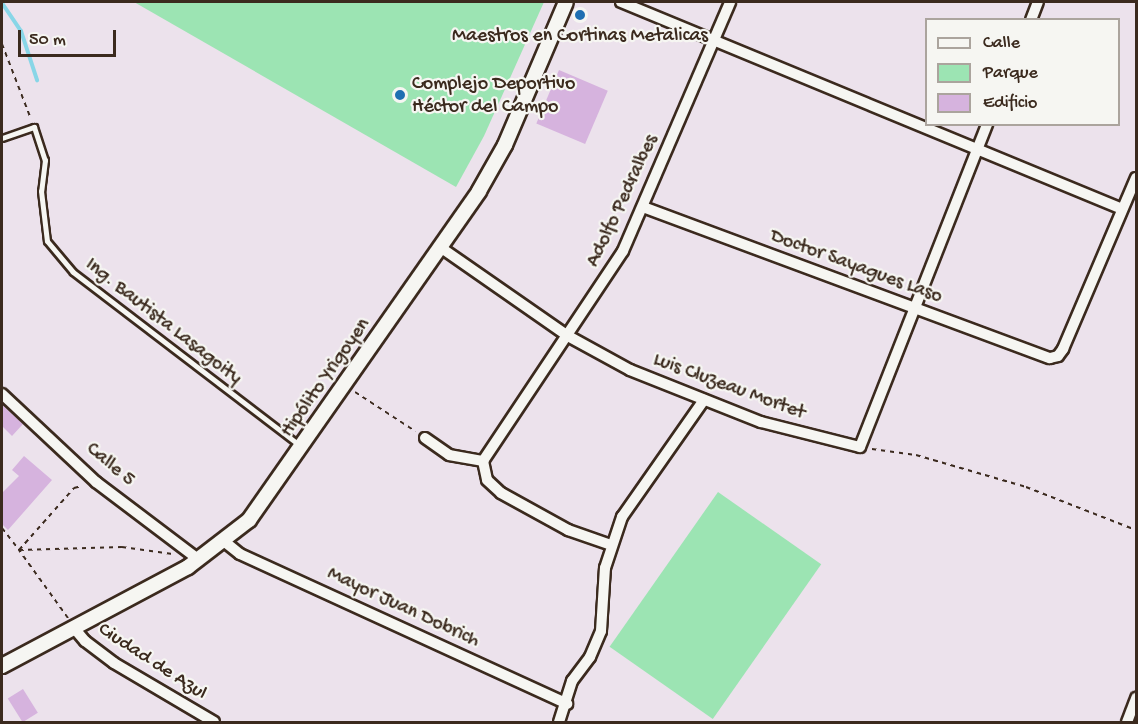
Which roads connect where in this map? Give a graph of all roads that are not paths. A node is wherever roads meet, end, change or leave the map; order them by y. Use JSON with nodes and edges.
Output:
{"nodes":[{"id":1,"x":566,"y":2,"type":"edge"},
{"id":2,"x":621,"y":2,"type":"edge"},
{"id":3,"x":730,"y":2,"type":"edge"},
{"id":4,"x":1033,"y":3,"type":"edge"},
{"id":5,"x":1031,"y":18,"type":"edge"},
{"id":6,"x":713,"y":42,"type":"junction"},
{"id":7,"x":986,"y":126,"type":"edge"},
{"id":8,"x":2,"y":138,"type":"edge"},
{"id":9,"x":977,"y":149,"type":"junction"},
{"id":10,"x":1137,"y":178,"type":"edge"},
{"id":11,"x":643,"y":207,"type":"junction"},
{"id":12,"x":1122,"y":210,"type":"junction"},
{"id":13,"x":440,"y":247,"type":"junction"},
{"id":14,"x":917,"y":308,"type":"junction"},
{"id":15,"x":568,"y":336,"type":"junction"},
{"id":16,"x":2,"y":394,"type":"edge"},
{"id":17,"x":704,"y":400,"type":"junction"},
{"id":18,"x":425,"y":438,"type":"road end"},
{"id":19,"x":302,"y":447,"type":"junction"},
{"id":20,"x":483,"y":462,"type":"junction"},
{"id":21,"x":225,"y":542,"type":"junction"},
{"id":22,"x":611,"y":545,"type":"junction"},
{"id":23,"x":199,"y":560,"type":"junction"},
{"id":24,"x":74,"y":628,"type":"junction"},
{"id":25,"x":2,"y":666,"type":"edge"},
{"id":26,"x":1137,"y":698,"type":"edge"},
{"id":27,"x":567,"y":704,"type":"junction"},
{"id":28,"x":214,"y":723,"type":"edge"},
{"id":29,"x":559,"y":723,"type":"edge"},
{"id":30,"x":1127,"y":723,"type":"edge"}],
"edges":[{"from":1,"to":13,"type":"street","name":"Hipólito Yrigoyen"},
{"from":2,"to":6,"type":"street"},
{"from":3,"to":6,"type":"street","name":"Adolfo Pedralbes"},
{"from":4,"to":5,"type":"street"},
{"from":6,"to":9,"type":"street"},
{"from":6,"to":11,"type":"street","name":"Adolfo Pedralbes"},
{"from":7,"to":9,"type":"street"},
{"from":8,"to":19,"type":"lane","name":"Ing. Bautista Lasagoity"},
{"from":9,"to":12,"type":"street"},
{"from":9,"to":14,"type":"street"},
{"from":10,"to":12,"type":"street"},
{"from":11,"to":14,"type":"street","name":"Doctor Sayagues Laso"},
{"from":11,"to":15,"type":"street","name":"Adolfo Pedralbes"},
{"from":12,"to":14,"type":"street","name":"Doctor Sayagues Laso"},
{"from":13,"to":15,"type":"street","name":"Luis Cluzeau Mortet"},
{"from":13,"to":19,"type":"street","name":"Hipólito Yrigoyen"},
{"from":14,"to":17,"type":"street","name":"Luis Cluzeau Mortet"},
{"from":15,"to":17,"type":"street","name":"Luis Cluzeau Mortet"},
{"from":15,"to":20,"type":"street","name":"Adolfo Pedralbes"},
{"from":16,"to":23,"type":"street","name":"Calle 5"},
{"from":17,"to":22,"type":"street"},
{"from":18,"to":20,"type":"street"},
{"from":19,"to":21,"type":"street","name":"Hipólito Yrigoyen"},
{"from":20,"to":22,"type":"street"},
{"from":21,"to":23,"type":"street","name":"Hipólito Yrigoyen"},
{"from":21,"to":27,"type":"street","name":"Mayor Juan Dobrich"},
{"from":22,"to":27,"type":"street"},
{"from":23,"to":24,"type":"street","name":"Hipólito Yrigoyen"},
{"from":24,"to":25,"type":"street","name":"Hipólito Yrigoyen"},
{"from":24,"to":28,"type":"street","name":"Ciudad de Azul"},
{"from":26,"to":30,"type":"street"},
{"from":27,"to":29,"type":"street"}]}
